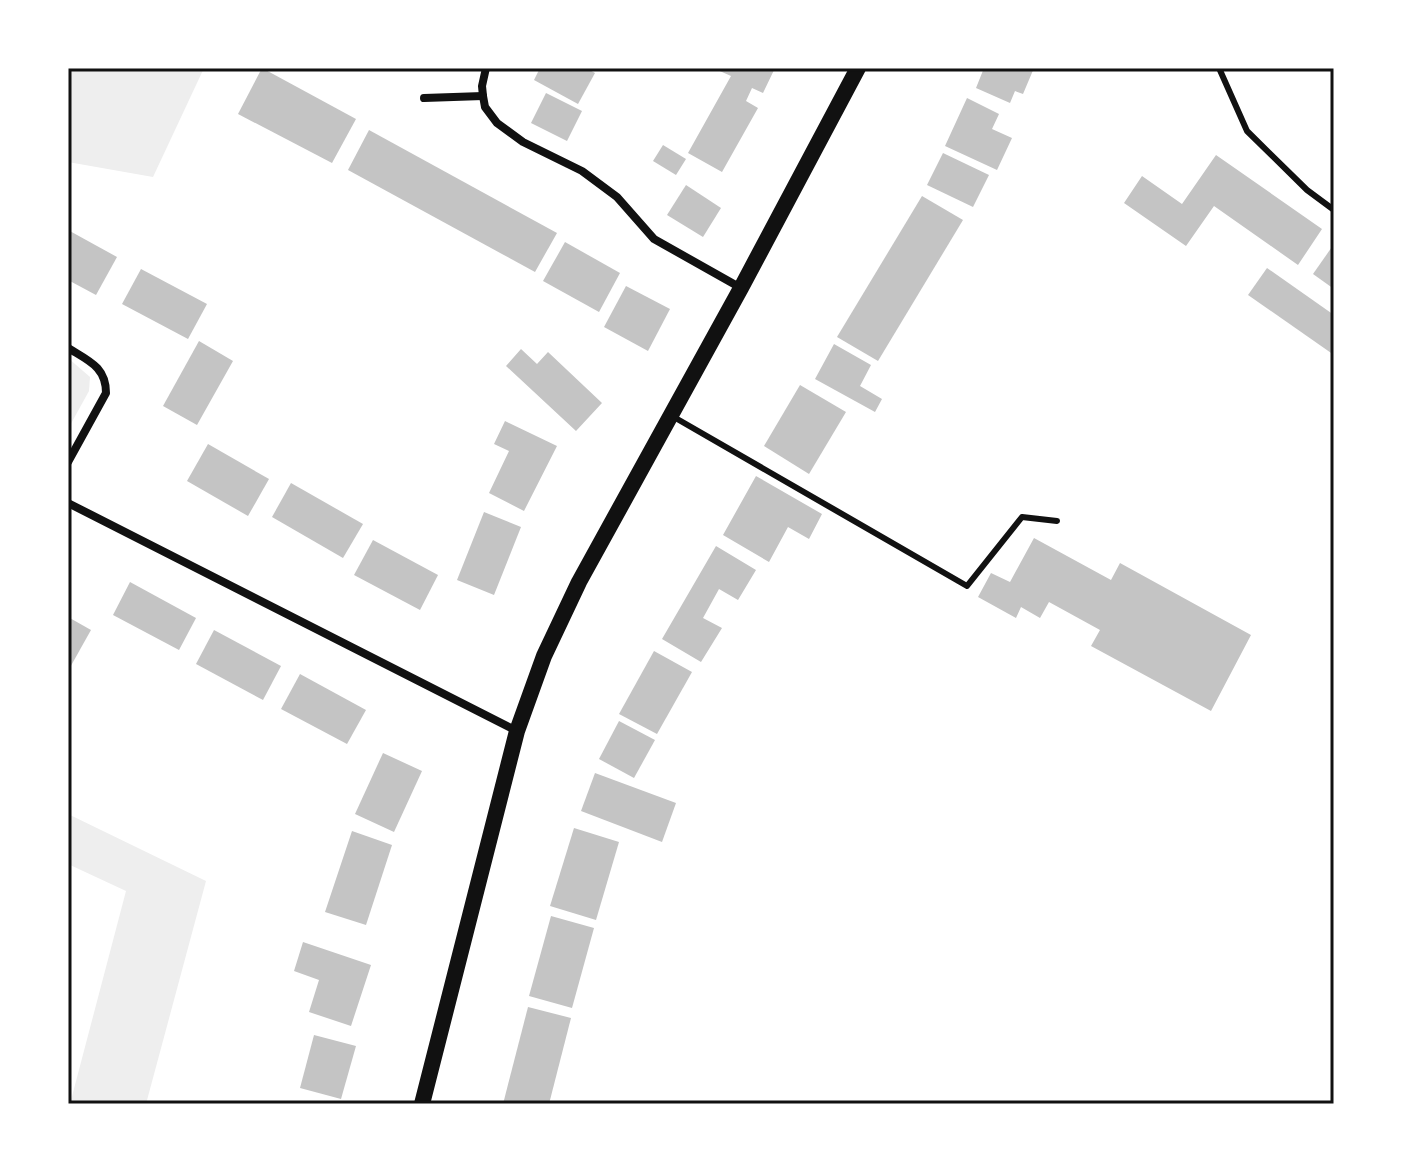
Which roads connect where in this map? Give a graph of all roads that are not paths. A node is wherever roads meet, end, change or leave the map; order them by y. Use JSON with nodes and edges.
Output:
{"nodes":[{"id":1,"x":486,"y":68,"type":"edge"},
{"id":2,"x":858,"y":68,"type":"edge"},
{"id":3,"x":1219,"y":68,"type":"edge"},
{"id":4,"x":483,"y":96,"type":"junction"},
{"id":5,"x":424,"y":98,"type":"dead end"},
{"id":6,"x":1334,"y":210,"type":"edge"},
{"id":7,"x":741,"y":288,"type":"junction"},
{"id":8,"x":68,"y":348,"type":"edge"},
{"id":9,"x":671,"y":416,"type":"junction"},
{"id":10,"x":68,"y":462,"type":"edge"},
{"id":11,"x":68,"y":503,"type":"edge"},
{"id":12,"x":1057,"y":521,"type":"dead end"},
{"id":13,"x":517,"y":731,"type":"junction"},
{"id":14,"x":422,"y":1104,"type":"edge"}],
"edges":[{"from":1,"to":4,"type":"street"},
{"from":2,"to":7,"type":"main road"},
{"from":3,"to":6,"type":"lane"},
{"from":4,"to":5,"type":"street"},
{"from":4,"to":7,"type":"street"},
{"from":7,"to":9,"type":"main road"},
{"from":8,"to":10,"type":"street"},
{"from":9,"to":12,"type":"lane"},
{"from":9,"to":13,"type":"main road"},
{"from":11,"to":13,"type":"street"},
{"from":13,"to":14,"type":"main road"}]}
